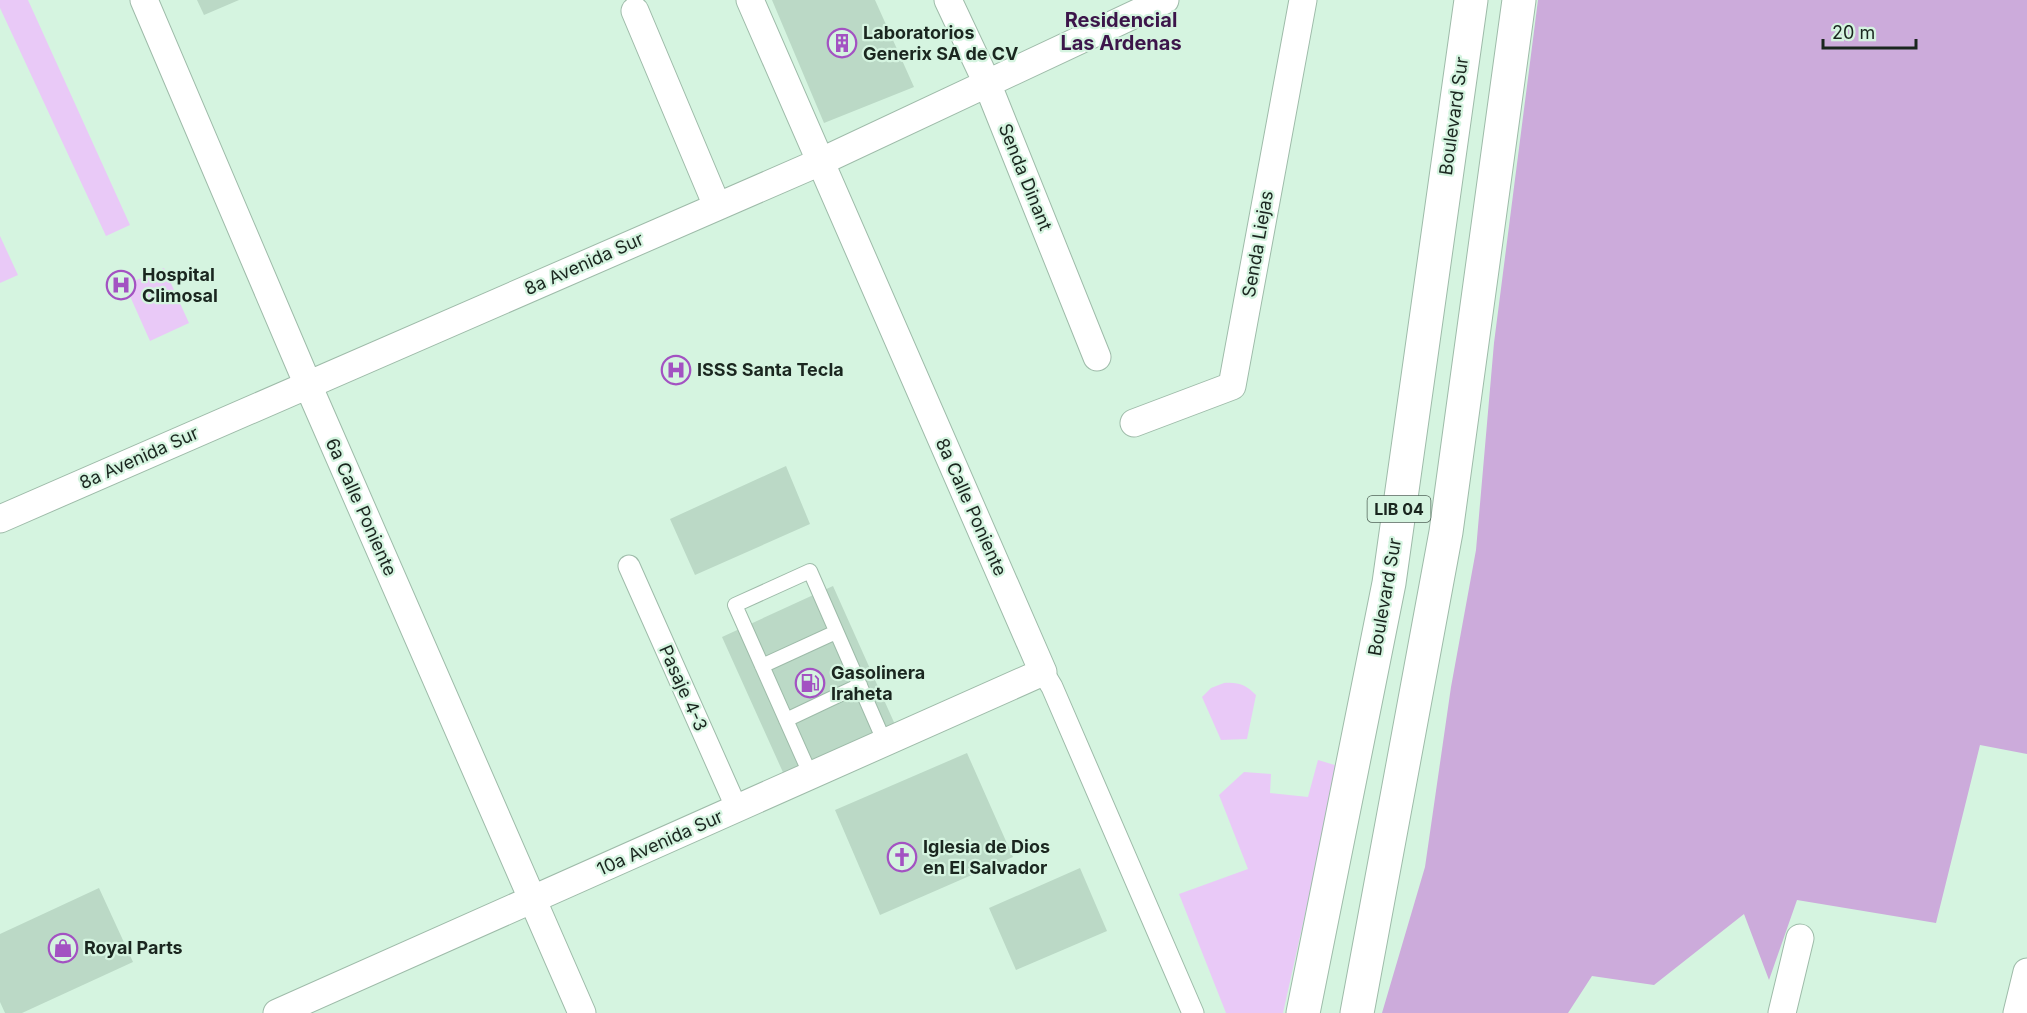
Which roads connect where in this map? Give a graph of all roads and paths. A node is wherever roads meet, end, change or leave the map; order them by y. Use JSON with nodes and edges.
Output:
{"nodes":[{"id":1,"x":144,"y":0,"type":"edge"},
{"id":2,"x":750,"y":0,"type":"edge"},
{"id":3,"x":948,"y":0,"type":"edge"},
{"id":4,"x":1165,"y":0,"type":"edge"},
{"id":5,"x":1303,"y":0,"type":"edge"},
{"id":6,"x":1471,"y":0,"type":"edge"},
{"id":7,"x":1519,"y":0,"type":"edge"},
{"id":8,"x":635,"y":11,"type":"dead end"},
{"id":9,"x":1118,"y":11,"type":"edge"},
{"id":10,"x":987,"y":83,"type":"junction"},
{"id":11,"x":820,"y":162,"type":"junction"},
{"id":12,"x":717,"y":206,"type":"junction"},
{"id":13,"x":1097,"y":357,"type":"dead end"},
{"id":14,"x":308,"y":385,"type":"junction"},
{"id":15,"x":1134,"y":423,"type":"dead end"},
{"id":16,"x":0,"y":519,"type":"edge"},
{"id":17,"x":629,"y":566,"type":"dead end"},
{"id":18,"x":836,"y":632,"type":"junction"},
{"id":19,"x":762,"y":666,"type":"junction"},
{"id":20,"x":1043,"y":672,"type":"junction"},
{"id":21,"x":860,"y":685,"type":"junction"},
{"id":22,"x":786,"y":720,"type":"junction"},
{"id":23,"x":885,"y":743,"type":"junction"},
{"id":24,"x":812,"y":776,"type":"junction"},
{"id":25,"x":737,"y":810,"type":"junction"},
{"id":26,"x":532,"y":900,"type":"junction"},
{"id":27,"x":1800,"y":938,"type":"dead end"},
{"id":28,"x":2027,"y":972,"type":"edge"},
{"id":29,"x":277,"y":1013,"type":"edge"},
{"id":30,"x":582,"y":1013,"type":"edge"},
{"id":31,"x":1193,"y":1013,"type":"edge"},
{"id":32,"x":1303,"y":1013,"type":"edge"},
{"id":33,"x":1357,"y":1013,"type":"edge"},
{"id":34,"x":1782,"y":1013,"type":"edge"},
{"id":35,"x":2017,"y":1013,"type":"edge"}],
"edges":[{"from":1,"to":14,"type":"street","name":"6a Calle Poniente"},
{"from":2,"to":11,"type":"street","name":"8a Calle Poniente"},
{"from":3,"to":10,"type":"street","name":"Senda Dinant"},
{"from":4,"to":9,"type":"street","name":"8a Avenida Sur"},
{"from":5,"to":15,"type":"street","name":"Senda Liejas"},
{"from":6,"to":32,"type":"highway","name":"Boulevard Sur","number":"LIB 04"},
{"from":7,"to":33,"type":"highway","number":"LIB 04"},
{"from":8,"to":12,"type":"street"},
{"from":9,"to":10,"type":"street","name":"8a Avenida Sur"},
{"from":10,"to":11,"type":"street","name":"8a Avenida Sur"},
{"from":10,"to":13,"type":"street","name":"Senda Dinant"},
{"from":11,"to":12,"type":"street","name":"8a Avenida Sur"},
{"from":11,"to":20,"type":"street","name":"8a Calle Poniente"},
{"from":12,"to":14,"type":"street","name":"8a Avenida Sur"},
{"from":14,"to":16,"type":"street","name":"8a Avenida Sur"},
{"from":14,"to":26,"type":"street","name":"6a Calle Poniente"},
{"from":17,"to":25,"type":"street","name":"Pasaje 4-3"},
{"from":18,"to":19,"type":"lane"},
{"from":18,"to":19,"type":"lane"},
{"from":18,"to":21,"type":"lane"},
{"from":19,"to":22,"type":"lane"},
{"from":20,"to":23,"type":"street","name":"10a Avenida Sur"},
{"from":20,"to":31,"type":"street","name":"8a Calle Poniente"},
{"from":21,"to":22,"type":"lane"},
{"from":21,"to":23,"type":"lane"},
{"from":22,"to":24,"type":"lane"},
{"from":23,"to":24,"type":"street","name":"10a Avenida Sur"},
{"from":24,"to":25,"type":"street","name":"10a Avenida Sur"},
{"from":25,"to":26,"type":"street","name":"10a Avenida Sur"},
{"from":26,"to":29,"type":"street","name":"10a Avenida Sur"},
{"from":26,"to":30,"type":"street","name":"6a Calle Poniente"},
{"from":27,"to":34,"type":"street"},
{"from":28,"to":35,"type":"street"}]}
